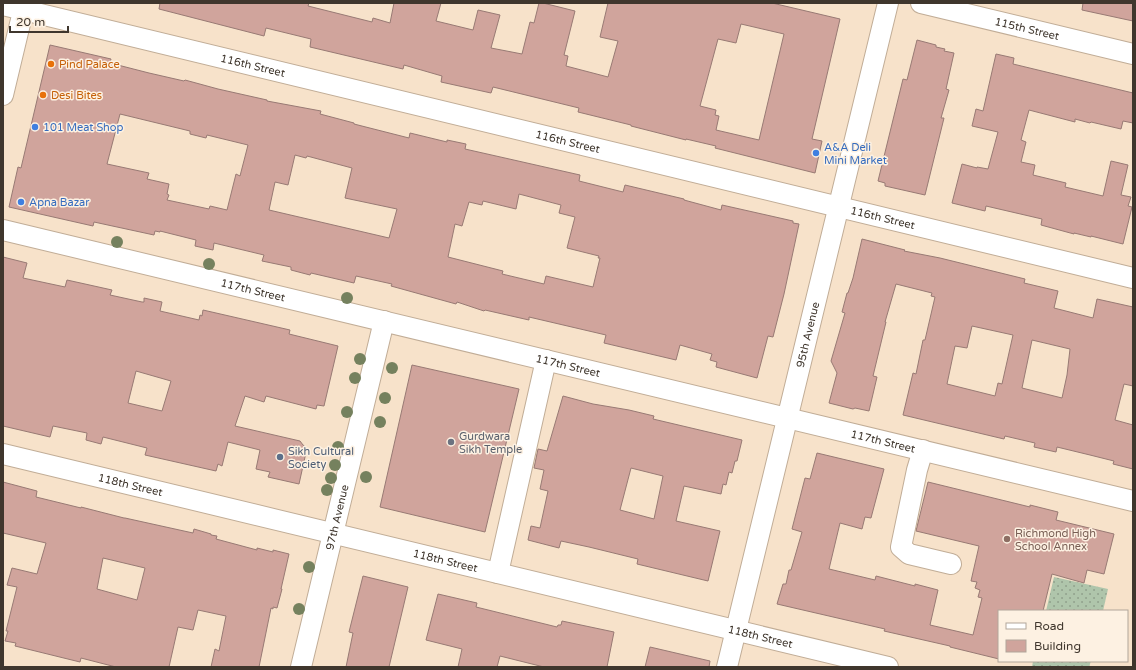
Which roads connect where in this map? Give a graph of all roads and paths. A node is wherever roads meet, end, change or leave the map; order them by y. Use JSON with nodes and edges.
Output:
{"nodes":[{"id":1,"x":888,"y":3,"type":"edge"},
{"id":2,"x":921,"y":3,"type":"edge"},
{"id":3,"x":3,"y":5,"type":"edge"},
{"id":4,"x":24,"y":7,"type":"edge"},
{"id":5,"x":1133,"y":54,"type":"edge"},
{"id":6,"x":3,"y":93,"type":"edge"},
{"id":7,"x":838,"y":206,"type":"junction"},
{"id":8,"x":3,"y":230,"type":"edge"},
{"id":9,"x":1133,"y":278,"type":"edge"},
{"id":10,"x":384,"y":321,"type":"junction"},
{"id":11,"x":546,"y":360,"type":"junction"},
{"id":12,"x":787,"y":418,"type":"junction"},
{"id":13,"x":923,"y":450,"type":"junction"},
{"id":14,"x":3,"y":454,"type":"edge"},
{"id":15,"x":1133,"y":501,"type":"edge"},
{"id":16,"x":333,"y":533,"type":"junction"},
{"id":17,"x":951,"y":564,"type":"dead end"},
{"id":18,"x":498,"y":573,"type":"junction"},
{"id":19,"x":736,"y":630,"type":"junction"},
{"id":20,"x":301,"y":667,"type":"edge"},
{"id":21,"x":727,"y":667,"type":"edge"},
{"id":22,"x":888,"y":667,"type":"edge"}],
"edges":[{"from":1,"to":7,"type":"street","name":"95th Avenue"},
{"from":2,"to":5,"type":"street","name":"115th Street"},
{"from":3,"to":4,"type":"street","name":"116th Street"},
{"from":4,"to":6,"type":"street"},
{"from":4,"to":7,"type":"street","name":"116th Street"},
{"from":7,"to":9,"type":"street","name":"116th Street"},
{"from":7,"to":12,"type":"street","name":"95th Avenue"},
{"from":8,"to":10,"type":"street","name":"117th Street"},
{"from":10,"to":11,"type":"street","name":"117th Street"},
{"from":10,"to":16,"type":"street","name":"97th Avenue"},
{"from":11,"to":12,"type":"street","name":"117th Street"},
{"from":11,"to":18,"type":"street"},
{"from":12,"to":13,"type":"street","name":"117th Street"},
{"from":12,"to":19,"type":"street","name":"95th Avenue"},
{"from":13,"to":15,"type":"street","name":"117th Street"},
{"from":13,"to":17,"type":"street"},
{"from":14,"to":16,"type":"street","name":"118th Street"},
{"from":16,"to":18,"type":"street","name":"118th Street"},
{"from":16,"to":20,"type":"street","name":"97th Avenue"},
{"from":18,"to":19,"type":"street","name":"118th Street"},
{"from":19,"to":21,"type":"street","name":"95th Avenue"},
{"from":19,"to":22,"type":"street","name":"118th Street"}]}
